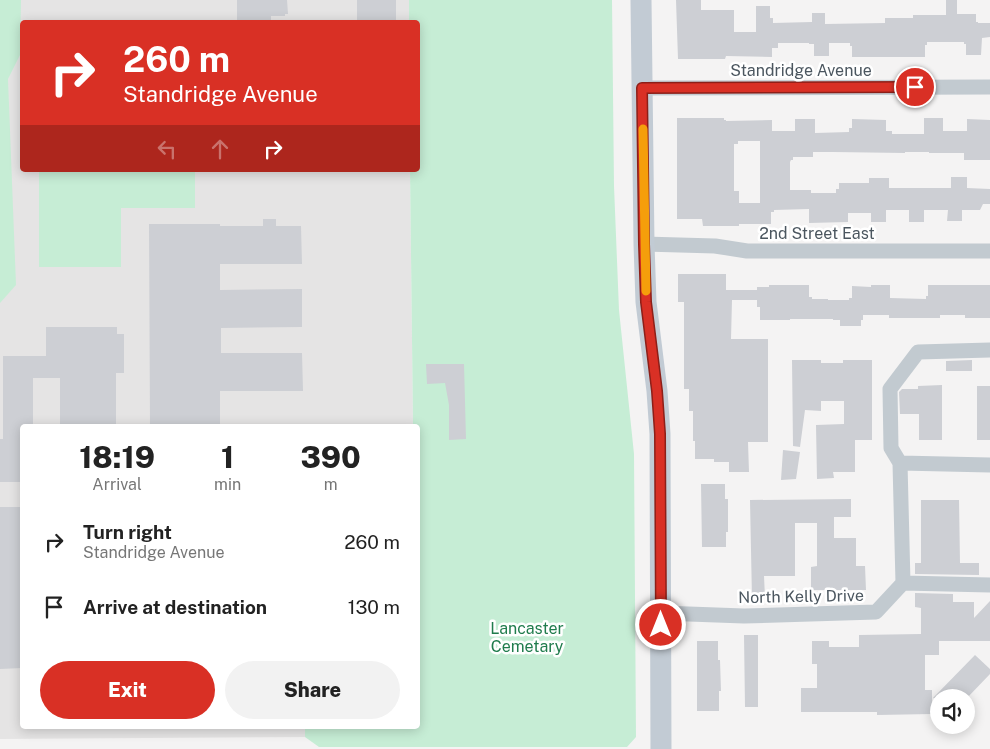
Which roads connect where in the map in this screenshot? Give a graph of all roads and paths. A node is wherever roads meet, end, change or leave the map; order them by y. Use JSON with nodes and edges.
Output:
{"nodes":[{"id":1,"x":641,"y":0,"type":"edge"},
{"id":2,"x":990,"y":87,"type":"edge"},
{"id":3,"x":642,"y":88,"type":"junction"},
{"id":4,"x":644,"y":244,"type":"junction"},
{"id":5,"x":990,"y":251,"type":"edge"},
{"id":6,"x":990,"y":350,"type":"edge"},
{"id":7,"x":900,"y":463,"type":"junction"},
{"id":8,"x":990,"y":465,"type":"edge"},
{"id":9,"x":903,"y":583,"type":"junction"},
{"id":10,"x":990,"y":585,"type":"edge"},
{"id":11,"x":661,"y":613,"type":"junction"},
{"id":12,"x":661,"y":749,"type":"edge"}],
"edges":[{"from":1,"to":3,"type":"main road"},
{"from":2,"to":3,"type":"street","name":"Standridge Avenue"},
{"from":3,"to":4,"type":"main road"},
{"from":4,"to":5,"type":"street","name":"2nd Street East"},
{"from":4,"to":11,"type":"main road"},
{"from":6,"to":7,"type":"street"},
{"from":7,"to":8,"type":"street"},
{"from":7,"to":9,"type":"street"},
{"from":9,"to":10,"type":"street"},
{"from":9,"to":11,"type":"street","name":"North Kelly Drive"},
{"from":11,"to":12,"type":"main road"}]}
